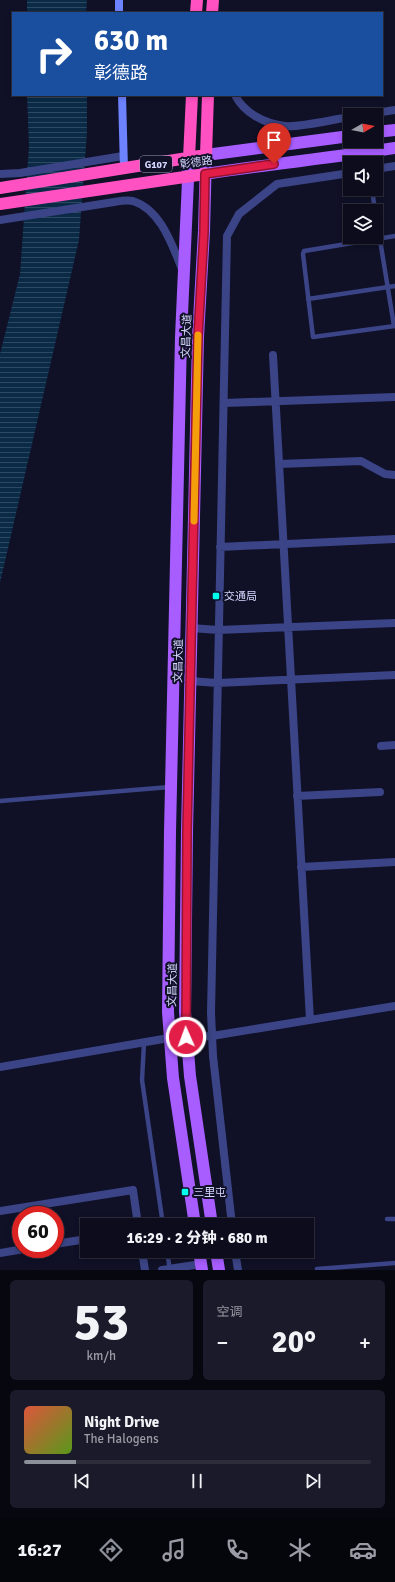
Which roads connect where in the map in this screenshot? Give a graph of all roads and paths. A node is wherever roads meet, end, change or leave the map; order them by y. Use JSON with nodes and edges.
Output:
{"nodes":[{"id":1,"x":119,"y":0,"type":"edge"},
{"id":2,"x":197,"y":0,"type":"edge"},
{"id":3,"x":119,"y":12,"type":"edge"},
{"id":4,"x":196,"y":12,"type":"edge"},
{"id":5,"x":122,"y":96,"type":"edge"},
{"id":6,"x":192,"y":96,"type":"edge"},
{"id":7,"x":208,"y":96,"type":"edge"},
{"id":8,"x":235,"y":96,"type":"edge"},
{"id":9,"x":395,"y":110,"type":"edge"},
{"id":10,"x":383,"y":112,"type":"edge"},
{"id":11,"x":343,"y":118,"type":"edge"},
{"id":12,"x":395,"y":130,"type":"edge"},
{"id":13,"x":383,"y":131,"type":"edge"},
{"id":14,"x":343,"y":137,"type":"edge"},
{"id":15,"x":395,"y":148,"type":"edge"},
{"id":16,"x":206,"y":155,"type":"junction"},
{"id":17,"x":124,"y":156,"type":"junction"},
{"id":18,"x":189,"y":158,"type":"junction"},
{"id":19,"x":395,"y":166,"type":"edge"},
{"id":20,"x":383,"y":168,"type":"edge"},
{"id":21,"x":124,"y":169,"type":"junction"},
{"id":22,"x":0,"y":174,"type":"edge"},
{"id":23,"x":205,"y":174,"type":"junction"},
{"id":24,"x":343,"y":174,"type":"edge"},
{"id":25,"x":188,"y":176,"type":"junction"},
{"id":26,"x":19,"y":179,"type":"junction"},
{"id":27,"x":0,"y":188,"type":"edge"},
{"id":28,"x":0,"y":204,"type":"edge"},
{"id":29,"x":0,"y":220,"type":"edge"},
{"id":30,"x":395,"y":236,"type":"edge"},
{"id":31,"x":383,"y":238,"type":"edge"},
{"id":32,"x":345,"y":244,"type":"edge"},
{"id":33,"x":381,"y":244,"type":"edge"},
{"id":34,"x":184,"y":275,"type":"junction"},
{"id":35,"x":395,"y":286,"type":"edge"},
{"id":36,"x":388,"y":287,"type":"junction"},
{"id":37,"x":308,"y":299,"type":"junction"},
{"id":38,"x":395,"y":326,"type":"edge"},
{"id":39,"x":272,"y":355,"type":"dead end"},
{"id":40,"x":395,"y":397,"type":"edge"},
{"id":41,"x":275,"y":401,"type":"junction"},
{"id":42,"x":224,"y":403,"type":"junction"},
{"id":43,"x":278,"y":464,"type":"junction"},
{"id":44,"x":395,"y":475,"type":"edge"},
{"id":45,"x":395,"y":539,"type":"edge"},
{"id":46,"x":283,"y":544,"type":"junction"},
{"id":47,"x":220,"y":547,"type":"junction"},
{"id":48,"x":395,"y":623,"type":"edge"},
{"id":49,"x":287,"y":627,"type":"junction"},
{"id":50,"x":192,"y":628,"type":"junction"},
{"id":51,"x":218,"y":630,"type":"junction"},
{"id":52,"x":395,"y":675,"type":"edge"},
{"id":53,"x":290,"y":680,"type":"junction"},
{"id":54,"x":190,"y":681,"type":"junction"},
{"id":55,"x":217,"y":683,"type":"junction"},
{"id":56,"x":395,"y":745,"type":"edge"},
{"id":57,"x":381,"y":746,"type":"dead end"},
{"id":58,"x":171,"y":787,"type":"junction"},
{"id":59,"x":380,"y":792,"type":"dead end"},
{"id":60,"x":297,"y":796,"type":"junction"},
{"id":61,"x":0,"y":800,"type":"edge"},
{"id":62,"x":395,"y":862,"type":"edge"},
{"id":63,"x":301,"y":867,"type":"junction"},
{"id":64,"x":395,"y":1006,"type":"edge"},
{"id":65,"x":310,"y":1020,"type":"junction"},
{"id":66,"x":212,"y":1036,"type":"junction"},
{"id":67,"x":186,"y":1037,"type":"junction"},
{"id":68,"x":169,"y":1038,"type":"junction"},
{"id":69,"x":144,"y":1043,"type":"junction"},
{"id":70,"x":0,"y":1067,"type":"edge"},
{"id":71,"x":0,"y":1211,"type":"edge"},
{"id":72,"x":137,"y":1218,"type":"edge"},
{"id":73,"x":162,"y":1218,"type":"edge"},
{"id":74,"x":194,"y":1218,"type":"edge"},
{"id":75,"x":211,"y":1218,"type":"edge"},
{"id":76,"x":231,"y":1218,"type":"edge"},
{"id":77,"x":387,"y":1219,"type":"dead end"},
{"id":78,"x":395,"y":1219,"type":"edge"},
{"id":79,"x":80,"y":1240,"type":"edge"},
{"id":80,"x":64,"y":1243,"type":"edge"},
{"id":81,"x":12,"y":1251,"type":"edge"},
{"id":82,"x":0,"y":1253,"type":"edge"},
{"id":83,"x":143,"y":1258,"type":"edge"},
{"id":84,"x":167,"y":1258,"type":"edge"},
{"id":85,"x":217,"y":1258,"type":"edge"},
{"id":86,"x":237,"y":1258,"type":"edge"},
{"id":87,"x":395,"y":1263,"type":"edge"},
{"id":88,"x":202,"y":1267,"type":"edge"},
{"id":89,"x":320,"y":1269,"type":"edge"},
{"id":90,"x":146,"y":1270,"type":"edge"},
{"id":91,"x":167,"y":1270,"type":"edge"},
{"id":92,"x":219,"y":1270,"type":"edge"},
{"id":93,"x":238,"y":1270,"type":"edge"}],
"edges":[{"from":1,"to":3,"type":"street"},
{"from":2,"to":4,"type":"highway"},
{"from":5,"to":17,"type":"street"},
{"from":6,"to":18,"type":"highway","name":"文昌大道"},
{"from":7,"to":16,"type":"highway","name":"文昌大道"},
{"from":8,"to":11,"type":"street"},
{"from":9,"to":10,"type":"street"},
{"from":12,"to":13,"type":"main road"},
{"from":14,"to":16,"type":"main road","name":"彰德路"},
{"from":15,"to":23,"type":"main road","name":"彰德路"},
{"from":16,"to":18,"type":"highway","name":"彰德路","number":"G107"},
{"from":16,"to":23,"type":"main road","name":"文昌大道"},
{"from":17,"to":21,"type":"street"},
{"from":17,"to":26,"type":"street"},
{"from":18,"to":21,"type":"highway","name":"彰德路","number":"G107"},
{"from":18,"to":25,"type":"main road","name":"文昌大道"},
{"from":19,"to":20,"type":"street"},
{"from":21,"to":26,"type":"highway","name":"彰德路","number":"G107"},
{"from":22,"to":26,"type":"street"},
{"from":23,"to":25,"type":"highway","name":"彰德路","number":"G107"},
{"from":23,"to":50,"type":"main road","name":"文昌大道"},
{"from":24,"to":42,"type":"street"},
{"from":25,"to":28,"type":"highway","name":"彰德路","number":"G107"},
{"from":25,"to":34,"type":"main road","name":"文昌大道"},
{"from":26,"to":27,"type":"highway","name":"彰德路","number":"G107"},
{"from":29,"to":34,"type":"street"},
{"from":30,"to":31,"type":"lane"},
{"from":32,"to":37,"type":"lane"},
{"from":33,"to":36,"type":"lane"},
{"from":34,"to":58,"type":"main road","name":"文昌大道"},
{"from":35,"to":36,"type":"lane"},
{"from":36,"to":37,"type":"lane"},
{"from":36,"to":38,"type":"lane"},
{"from":37,"to":38,"type":"lane"},
{"from":39,"to":41,"type":"street"},
{"from":40,"to":41,"type":"street"},
{"from":41,"to":42,"type":"street"},
{"from":41,"to":43,"type":"street"},
{"from":42,"to":47,"type":"street"},
{"from":43,"to":44,"type":"street"},
{"from":43,"to":46,"type":"street"},
{"from":45,"to":46,"type":"street"},
{"from":46,"to":47,"type":"street"},
{"from":46,"to":49,"type":"street"},
{"from":47,"to":51,"type":"street"},
{"from":48,"to":49,"type":"street"},
{"from":49,"to":51,"type":"street"},
{"from":49,"to":53,"type":"street"},
{"from":50,"to":51,"type":"street"},
{"from":50,"to":54,"type":"main road","name":"文昌大道"},
{"from":51,"to":55,"type":"street"},
{"from":52,"to":53,"type":"street"},
{"from":53,"to":55,"type":"street"},
{"from":53,"to":60,"type":"street"},
{"from":54,"to":55,"type":"street"},
{"from":54,"to":67,"type":"main road","name":"文昌大道"},
{"from":55,"to":66,"type":"street"},
{"from":56,"to":57,"type":"street"},
{"from":58,"to":61,"type":"lane"},
{"from":58,"to":68,"type":"main road","name":"文昌大道"},
{"from":59,"to":60,"type":"street"},
{"from":60,"to":63,"type":"street"},
{"from":62,"to":63,"type":"street"},
{"from":63,"to":65,"type":"street"},
{"from":64,"to":65,"type":"street"},
{"from":65,"to":66,"type":"street"},
{"from":66,"to":67,"type":"street"},
{"from":66,"to":76,"type":"street"},
{"from":67,"to":75,"type":"main road","name":"文昌大道"},
{"from":68,"to":69,"type":"street"},
{"from":68,"to":74,"type":"main road","name":"文昌大道"},
{"from":69,"to":70,"type":"street"},
{"from":69,"to":73,"type":"lane"},
{"from":71,"to":72,"type":"street"},
{"from":77,"to":78,"type":"lane"},
{"from":79,"to":80,"type":"street"},
{"from":81,"to":82,"type":"street"},
{"from":83,"to":90,"type":"street"},
{"from":84,"to":91,"type":"lane"},
{"from":85,"to":92,"type":"main road"},
{"from":86,"to":93,"type":"street"},
{"from":87,"to":89,"type":"lane"},
{"from":88,"to":91,"type":"street"}]}
